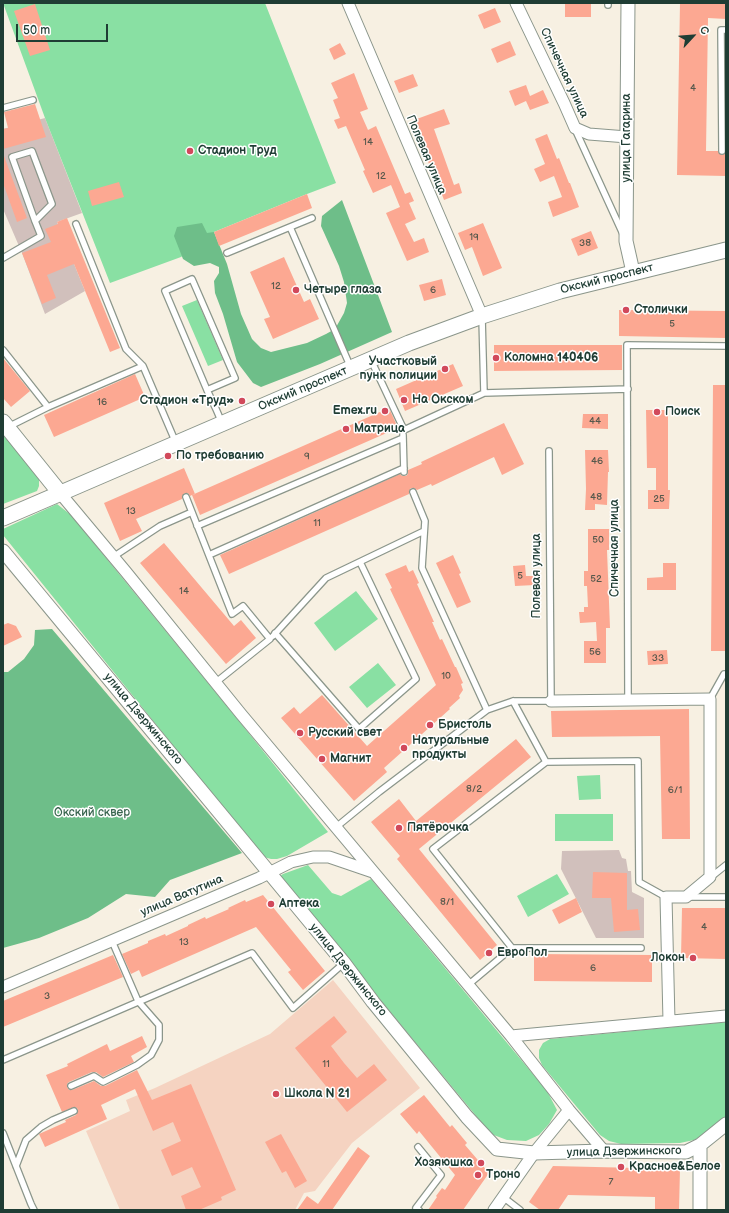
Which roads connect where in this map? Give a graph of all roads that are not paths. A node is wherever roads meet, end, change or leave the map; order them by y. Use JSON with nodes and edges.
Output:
{"nodes":[{"id":1,"x":348,"y":3,"type":"edge"},
{"id":2,"x":516,"y":3,"type":"edge"},
{"id":3,"x":628,"y":3,"type":"edge"},
{"id":4,"x":726,"y":30,"type":"edge"},
{"id":5,"x":33,"y":100,"type":"dead end"},
{"id":6,"x":3,"y":108,"type":"edge"},
{"id":7,"x":575,"y":128,"type":"junction"},
{"id":8,"x":627,"y":137,"type":"junction"},
{"id":9,"x":722,"y":151,"type":"dead end"},
{"id":10,"x":312,"y":218,"type":"dead end"},
{"id":11,"x":35,"y":221,"type":"junction"},
{"id":12,"x":76,"y":224,"type":"dead end"},
{"id":13,"x":290,"y":227,"type":"junction"},
{"id":14,"x":626,"y":241,"type":"junction"},
{"id":15,"x":726,"y":250,"type":"edge"},
{"id":16,"x":228,"y":253,"type":"dead end"},
{"id":17,"x":3,"y":258,"type":"edge"},
{"id":18,"x":633,"y":272,"type":"junction"},
{"id":19,"x":482,"y":316,"type":"junction"},
{"id":20,"x":726,"y":346,"type":"edge"},
{"id":21,"x":3,"y":350,"type":"edge"},
{"id":22,"x":371,"y":360,"type":"junction"},
{"id":23,"x":143,"y":366,"type":"junction"},
{"id":24,"x":352,"y":368,"type":"junction"},
{"id":25,"x":207,"y":390,"type":"junction"},
{"id":26,"x":628,"y":392,"type":"junction"},
{"id":27,"x":484,"y":393,"type":"junction"},
{"id":28,"x":48,"y":407,"type":"junction"},
{"id":29,"x":222,"y":423,"type":"junction"},
{"id":30,"x":6,"y":426,"type":"edge"},
{"id":31,"x":404,"y":430,"type":"junction"},
{"id":32,"x":403,"y":438,"type":"junction"},
{"id":33,"x":176,"y":443,"type":"junction"},
{"id":34,"x":549,"y":451,"type":"dead end"},
{"id":35,"x":413,"y":492,"type":"dead end"},
{"id":36,"x":60,"y":493,"type":"junction"},
{"id":37,"x":186,"y":498,"type":"dead end"},
{"id":38,"x":192,"y":512,"type":"junction"},
{"id":39,"x":3,"y":518,"type":"edge"},
{"id":40,"x":197,"y":526,"type":"junction"},
{"id":41,"x":424,"y":531,"type":"junction"},
{"id":42,"x":3,"y":550,"type":"edge"},
{"id":43,"x":208,"y":555,"type":"junction"},
{"id":44,"x":113,"y":557,"type":"junction"},
{"id":45,"x":360,"y":562,"type":"junction"},
{"id":46,"x":275,"y":633,"type":"junction"},
{"id":47,"x":270,"y":639,"type":"junction"},
{"id":48,"x":726,"y":674,"type":"edge"},
{"id":49,"x":215,"y":683,"type":"junction"},
{"id":50,"x":710,"y":699,"type":"junction"},
{"id":51,"x":628,"y":700,"type":"junction"},
{"id":52,"x":513,"y":701,"type":"junction"},
{"id":53,"x":551,"y":701,"type":"junction"},
{"id":54,"x":487,"y":710,"type":"junction"},
{"id":55,"x":546,"y":762,"type":"junction"},
{"id":56,"x":336,"y":828,"type":"junction"},
{"id":57,"x":726,"y":865,"type":"edge"},
{"id":58,"x":269,"y":873,"type":"junction"},
{"id":59,"x":374,"y":873,"type":"junction"},
{"id":60,"x":710,"y":877,"type":"junction"},
{"id":61,"x":666,"y":897,"type":"junction"},
{"id":62,"x":686,"y":897,"type":"junction"},
{"id":63,"x":726,"y":897,"type":"edge"},
{"id":64,"x":112,"y":941,"type":"junction"},
{"id":65,"x":512,"y":948,"type":"junction"},
{"id":66,"x":641,"y":948,"type":"dead end"},
{"id":67,"x":344,"y":963,"type":"junction"},
{"id":68,"x":467,"y":985,"type":"junction"},
{"id":69,"x":3,"y":988,"type":"edge"},
{"id":70,"x":138,"y":1001,"type":"junction"},
{"id":71,"x":726,"y":1016,"type":"edge"},
{"id":72,"x":669,"y":1021,"type":"junction"},
{"id":73,"x":511,"y":1036,"type":"junction"},
{"id":74,"x":3,"y":1060,"type":"edge"},
{"id":75,"x":71,"y":1086,"type":"dead end"},
{"id":76,"x":569,"y":1110,"type":"junction"},
{"id":77,"x":74,"y":1111,"type":"dead end"},
{"id":78,"x":726,"y":1124,"type":"edge"},
{"id":79,"x":3,"y":1133,"type":"edge"},
{"id":80,"x":700,"y":1145,"type":"junction"},
{"id":81,"x":418,"y":1147,"type":"dead end"},
{"id":82,"x":604,"y":1151,"type":"junction"},
{"id":83,"x":534,"y":1153,"type":"junction"},
{"id":84,"x":16,"y":1166,"type":"junction"},
{"id":85,"x":503,"y":1197,"type":"junction"},
{"id":86,"x":416,"y":1209,"type":"edge"},
{"id":87,"x":34,"y":1210,"type":"edge"},
{"id":88,"x":494,"y":1210,"type":"edge"},
{"id":89,"x":520,"y":1210,"type":"edge"},
{"id":90,"x":700,"y":1210,"type":"edge"}],
"edges":[{"from":1,"to":19,"type":"street","name":"Полевая улица"},
{"from":2,"to":7,"type":"street","name":"Спичечная улица"},
{"from":3,"to":8,"type":"street","name":"улица Гагарина"},
{"from":4,"to":9,"type":"lane"},
{"from":5,"to":6,"type":"lane"},
{"from":7,"to":8,"type":"street","name":"Спичечная улица"},
{"from":7,"to":14,"type":"lane"},
{"from":8,"to":14,"type":"street","name":"улица Гагарина"},
{"from":10,"to":13,"type":"lane"},
{"from":11,"to":11,"type":"lane"},
{"from":11,"to":17,"type":"lane"},
{"from":12,"to":23,"type":"lane"},
{"from":13,"to":16,"type":"lane"},
{"from":13,"to":24,"type":"lane"},
{"from":14,"to":18,"type":"street","name":"улица Гагарина"},
{"from":15,"to":18,"type":"main road","name":"Окский проспект"},
{"from":18,"to":19,"type":"main road","name":"Окский проспект"},
{"from":19,"to":22,"type":"main road","name":"Окский проспект"},
{"from":19,"to":27,"type":"lane"},
{"from":20,"to":26,"type":"lane","name":"Спичечная улица"},
{"from":21,"to":28,"type":"lane"},
{"from":22,"to":24,"type":"main road","name":"Окский проспект"},
{"from":22,"to":31,"type":"lane"},
{"from":23,"to":28,"type":"lane"},
{"from":23,"to":33,"type":"lane"},
{"from":24,"to":29,"type":"main road","name":"Окский проспект"},
{"from":25,"to":25,"type":"lane"},
{"from":25,"to":29,"type":"lane"},
{"from":26,"to":27,"type":"lane"},
{"from":26,"to":51,"type":"lane","name":"Спичечная улица"},
{"from":27,"to":31,"type":"lane"},
{"from":28,"to":30,"type":"lane"},
{"from":29,"to":33,"type":"main road","name":"Окский проспект"},
{"from":30,"to":36,"type":"main road"},
{"from":31,"to":32,"type":"lane"},
{"from":32,"to":40,"type":"lane"},
{"from":32,"to":43,"type":"lane"},
{"from":33,"to":36,"type":"main road","name":"Окский проспект"},
{"from":34,"to":53,"type":"lane","name":"Полевая улица"},
{"from":35,"to":41,"type":"lane"},
{"from":36,"to":39,"type":"main road","name":"Окский проспект"},
{"from":36,"to":44,"type":"street"},
{"from":37,"to":38,"type":"lane"},
{"from":38,"to":40,"type":"lane"},
{"from":38,"to":44,"type":"lane"},
{"from":40,"to":43,"type":"lane"},
{"from":41,"to":45,"type":"lane"},
{"from":41,"to":54,"type":"lane"},
{"from":42,"to":58,"type":"street","name":"улица Дзержинского"},
{"from":43,"to":47,"type":"lane"},
{"from":44,"to":49,"type":"street"},
{"from":45,"to":46,"type":"lane"},
{"from":45,"to":46,"type":"lane"},
{"from":46,"to":47,"type":"lane"},
{"from":47,"to":49,"type":"lane"},
{"from":48,"to":50,"type":"lane"},
{"from":49,"to":56,"type":"street"},
{"from":50,"to":51,"type":"street"},
{"from":50,"to":60,"type":"street"},
{"from":51,"to":53,"type":"street"},
{"from":52,"to":53,"type":"lane"},
{"from":52,"to":54,"type":"lane"},
{"from":52,"to":55,"type":"lane"},
{"from":54,"to":56,"type":"lane"},
{"from":55,"to":61,"type":"lane"},
{"from":55,"to":65,"type":"lane"},
{"from":56,"to":59,"type":"street"},
{"from":57,"to":60,"type":"lane"},
{"from":58,"to":59,"type":"street","name":"улица Ватутина"},
{"from":58,"to":64,"type":"street","name":"улица Ватутина"},
{"from":58,"to":67,"type":"street","name":"улица Дзержинского"},
{"from":59,"to":68,"type":"street"},
{"from":60,"to":62,"type":"street"},
{"from":61,"to":62,"type":"street"},
{"from":61,"to":72,"type":"street"},
{"from":62,"to":63,"type":"lane"},
{"from":64,"to":69,"type":"street","name":"улица Ватутина"},
{"from":64,"to":70,"type":"lane"},
{"from":65,"to":66,"type":"lane"},
{"from":65,"to":68,"type":"lane"},
{"from":67,"to":70,"type":"lane"},
{"from":67,"to":83,"type":"street","name":"улица Дзержинского"},
{"from":68,"to":73,"type":"street"},
{"from":70,"to":74,"type":"lane"},
{"from":70,"to":75,"type":"lane"},
{"from":71,"to":72,"type":"street"},
{"from":72,"to":73,"type":"street"},
{"from":73,"to":76,"type":"street"},
{"from":76,"to":82,"type":"street"},
{"from":76,"to":83,"type":"street"},
{"from":77,"to":84,"type":"lane"},
{"from":78,"to":80,"type":"street","name":"улица Дзержинского"},
{"from":79,"to":84,"type":"lane"},
{"from":80,"to":82,"type":"street","name":"улица Дзержинского"},
{"from":80,"to":90,"type":"street"},
{"from":81,"to":86,"type":"lane"},
{"from":82,"to":83,"type":"street","name":"улица Дзержинского"},
{"from":83,"to":85,"type":"street"},
{"from":84,"to":87,"type":"lane"},
{"from":85,"to":88,"type":"street"},
{"from":85,"to":89,"type":"lane"}]}
